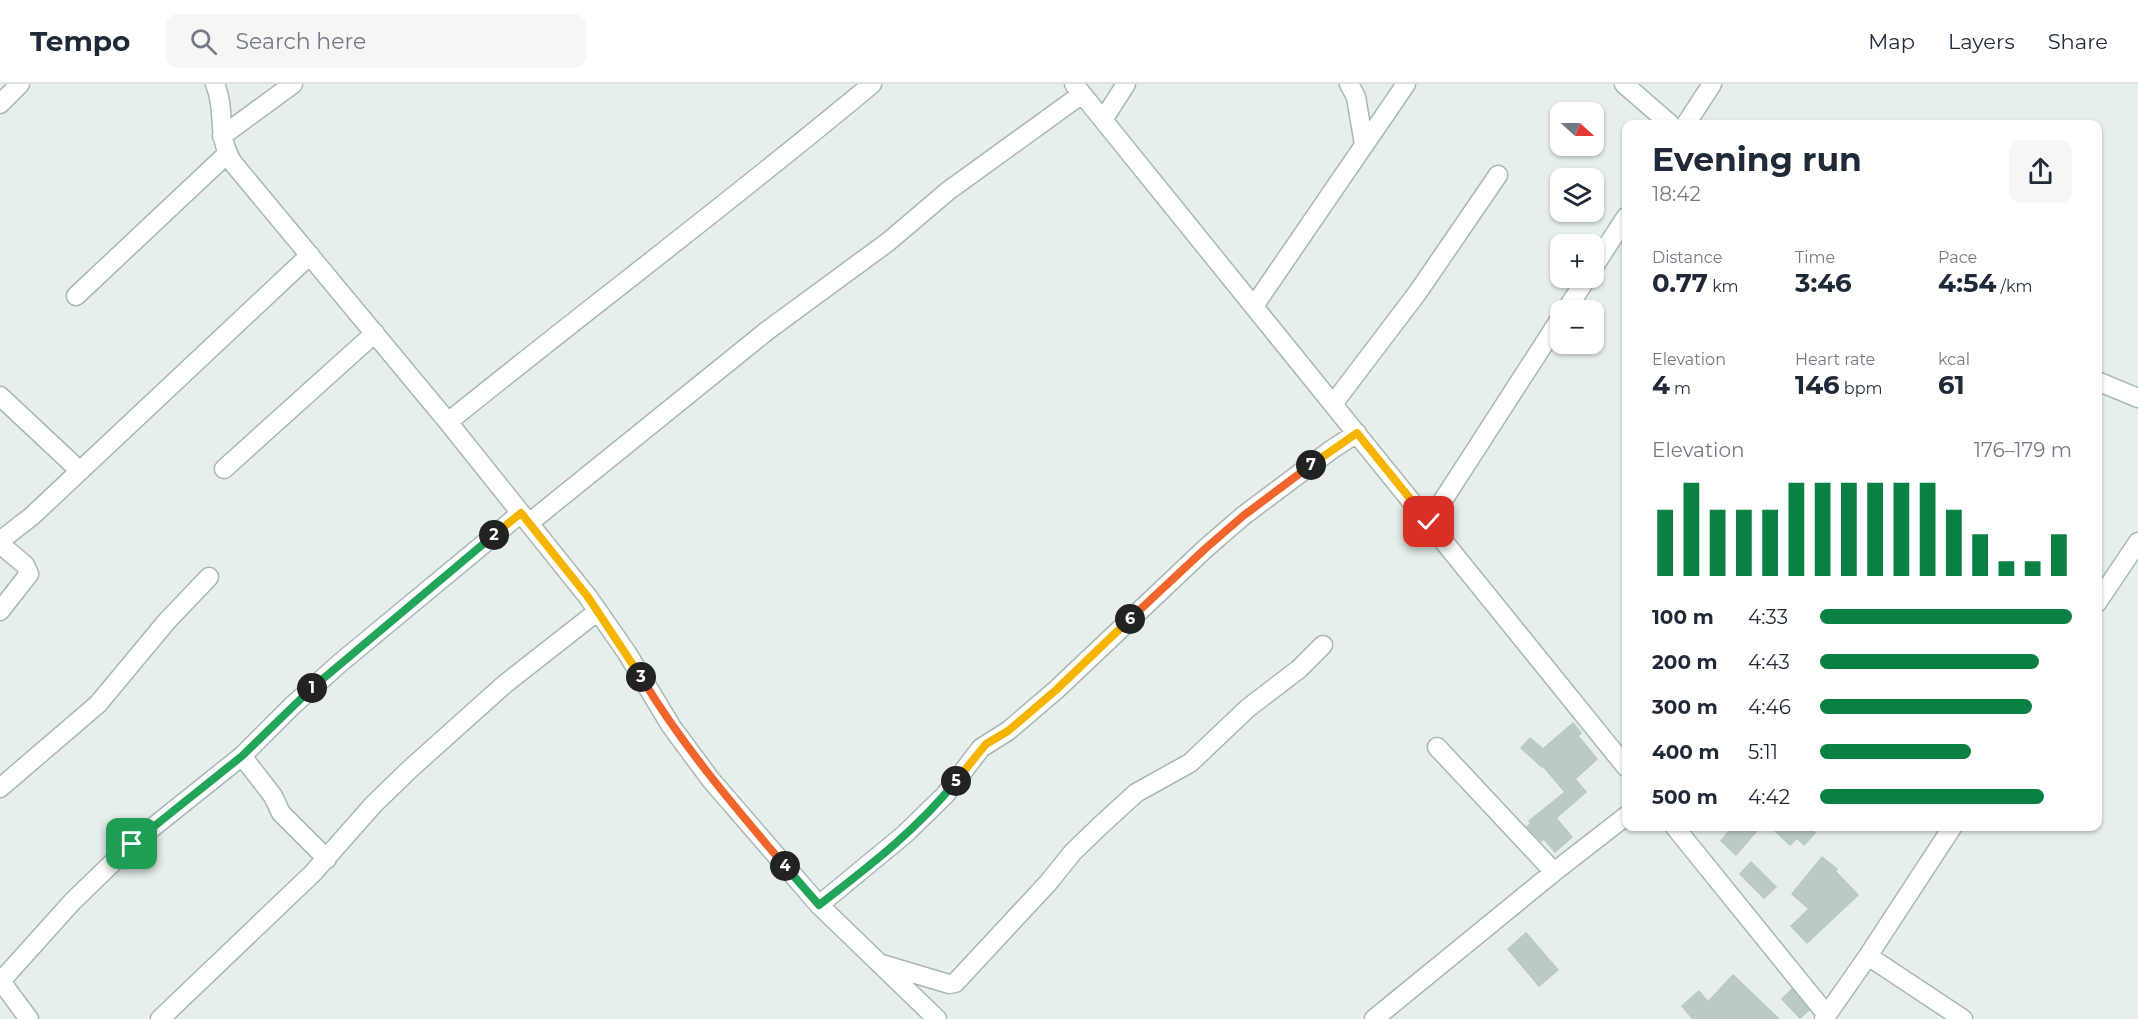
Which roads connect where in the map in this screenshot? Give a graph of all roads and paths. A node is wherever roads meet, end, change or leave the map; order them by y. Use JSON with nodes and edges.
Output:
{"nodes":[{"id":1,"x":20,"y":84,"type":"edge"},
{"id":2,"x":215,"y":84,"type":"edge"},
{"id":3,"x":293,"y":84,"type":"edge"},
{"id":4,"x":872,"y":84,"type":"edge"},
{"id":5,"x":1125,"y":84,"type":"edge"},
{"id":6,"x":1348,"y":84,"type":"edge"},
{"id":7,"x":1406,"y":84,"type":"edge"},
{"id":8,"x":1624,"y":84,"type":"edge"},
{"id":9,"x":1712,"y":84,"type":"edge"},
{"id":10,"x":1078,"y":89,"type":"edge"},
{"id":11,"x":0,"y":104,"type":"edge"},
{"id":12,"x":1103,"y":120,"type":"junction"},
{"id":13,"x":1665,"y":120,"type":"edge"},
{"id":14,"x":1689,"y":120,"type":"edge"},
{"id":15,"x":222,"y":136,"type":"junction"},
{"id":16,"x":1364,"y":144,"type":"junction"},
{"id":17,"x":227,"y":154,"type":"junction"},
{"id":18,"x":1498,"y":175,"type":"dead end"},
{"id":19,"x":1622,"y":223,"type":"edge"},
{"id":20,"x":1604,"y":251,"type":"edge"},
{"id":21,"x":310,"y":255,"type":"junction"},
{"id":22,"x":76,"y":296,"type":"dead end"},
{"id":23,"x":1254,"y":306,"type":"junction"},
{"id":24,"x":375,"y":333,"type":"junction"},
{"id":25,"x":1550,"y":334,"type":"edge"},
{"id":26,"x":2102,"y":383,"type":"edge"},
{"id":27,"x":0,"y":396,"type":"edge"},
{"id":28,"x":2138,"y":398,"type":"edge"},
{"id":29,"x":1333,"y":404,"type":"junction"},
{"id":30,"x":448,"y":422,"type":"junction"},
{"id":31,"x":1357,"y":433,"type":"junction"},
{"id":32,"x":224,"y":469,"type":"dead end"},
{"id":33,"x":80,"y":471,"type":"junction"},
{"id":34,"x":525,"y":518,"type":"junction"},
{"id":35,"x":1429,"y":522,"type":"junction"},
{"id":36,"x":0,"y":542,"type":"edge"},
{"id":37,"x":2138,"y":542,"type":"edge"},
{"id":38,"x":209,"y":577,"type":"dead end"},
{"id":39,"x":2102,"y":596,"type":"edge"},
{"id":40,"x":0,"y":611,"type":"edge"},
{"id":41,"x":598,"y":611,"type":"junction"},
{"id":42,"x":1323,"y":645,"type":"dead end"},
{"id":43,"x":1437,"y":747,"type":"dead end"},
{"id":44,"x":242,"y":756,"type":"junction"},
{"id":45,"x":1622,"y":762,"type":"edge"},
{"id":46,"x":0,"y":788,"type":"edge"},
{"id":47,"x":1622,"y":819,"type":"edge"},
{"id":48,"x":1678,"y":831,"type":"edge"},
{"id":49,"x":1950,"y":831,"type":"edge"},
{"id":50,"x":327,"y":859,"type":"junction"},
{"id":51,"x":1554,"y":872,"type":"junction"},
{"id":52,"x":819,"y":905,"type":"junction"},
{"id":53,"x":1868,"y":956,"type":"junction"},
{"id":54,"x":878,"y":962,"type":"junction"},
{"id":55,"x":0,"y":980,"type":"edge"},
{"id":56,"x":1826,"y":1017,"type":"edge"},
{"id":57,"x":29,"y":1019,"type":"edge"},
{"id":58,"x":160,"y":1019,"type":"edge"},
{"id":59,"x":937,"y":1019,"type":"edge"},
{"id":60,"x":1374,"y":1019,"type":"edge"},
{"id":61,"x":1963,"y":1019,"type":"edge"}],
"edges":[{"from":1,"to":11,"type":"street"},
{"from":2,"to":15,"type":"street"},
{"from":3,"to":15,"type":"street"},
{"from":4,"to":30,"type":"street"},
{"from":5,"to":12,"type":"street"},
{"from":6,"to":16,"type":"street"},
{"from":7,"to":16,"type":"street"},
{"from":8,"to":13,"type":"street"},
{"from":9,"to":14,"type":"street"},
{"from":10,"to":12,"type":"street"},
{"from":10,"to":34,"type":"street"},
{"from":12,"to":23,"type":"street"},
{"from":15,"to":17,"type":"street"},
{"from":16,"to":23,"type":"street"},
{"from":17,"to":21,"type":"street"},
{"from":17,"to":22,"type":"street"},
{"from":18,"to":29,"type":"street"},
{"from":19,"to":20,"type":"street"},
{"from":21,"to":24,"type":"street"},
{"from":21,"to":33,"type":"street"},
{"from":23,"to":29,"type":"street"},
{"from":24,"to":30,"type":"street"},
{"from":24,"to":32,"type":"street"},
{"from":25,"to":35,"type":"street"},
{"from":26,"to":28,"type":"street"},
{"from":27,"to":33,"type":"street"},
{"from":29,"to":31,"type":"street"},
{"from":30,"to":34,"type":"street"},
{"from":31,"to":35,"type":"street"},
{"from":31,"to":52,"type":"street"},
{"from":33,"to":36,"type":"street"},
{"from":34,"to":41,"type":"street"},
{"from":34,"to":44,"type":"street"},
{"from":35,"to":45,"type":"street"},
{"from":36,"to":40,"type":"street"},
{"from":37,"to":39,"type":"street"},
{"from":38,"to":46,"type":"street"},
{"from":41,"to":50,"type":"street"},
{"from":41,"to":52,"type":"street"},
{"from":42,"to":54,"type":"street"},
{"from":43,"to":51,"type":"street"},
{"from":44,"to":50,"type":"street"},
{"from":44,"to":55,"type":"street"},
{"from":47,"to":51,"type":"street"},
{"from":48,"to":56,"type":"street"},
{"from":49,"to":53,"type":"street"},
{"from":50,"to":58,"type":"street"},
{"from":51,"to":60,"type":"street"},
{"from":52,"to":54,"type":"street"},
{"from":53,"to":56,"type":"street"},
{"from":53,"to":61,"type":"street"},
{"from":54,"to":59,"type":"street"},
{"from":55,"to":57,"type":"street"}]}
